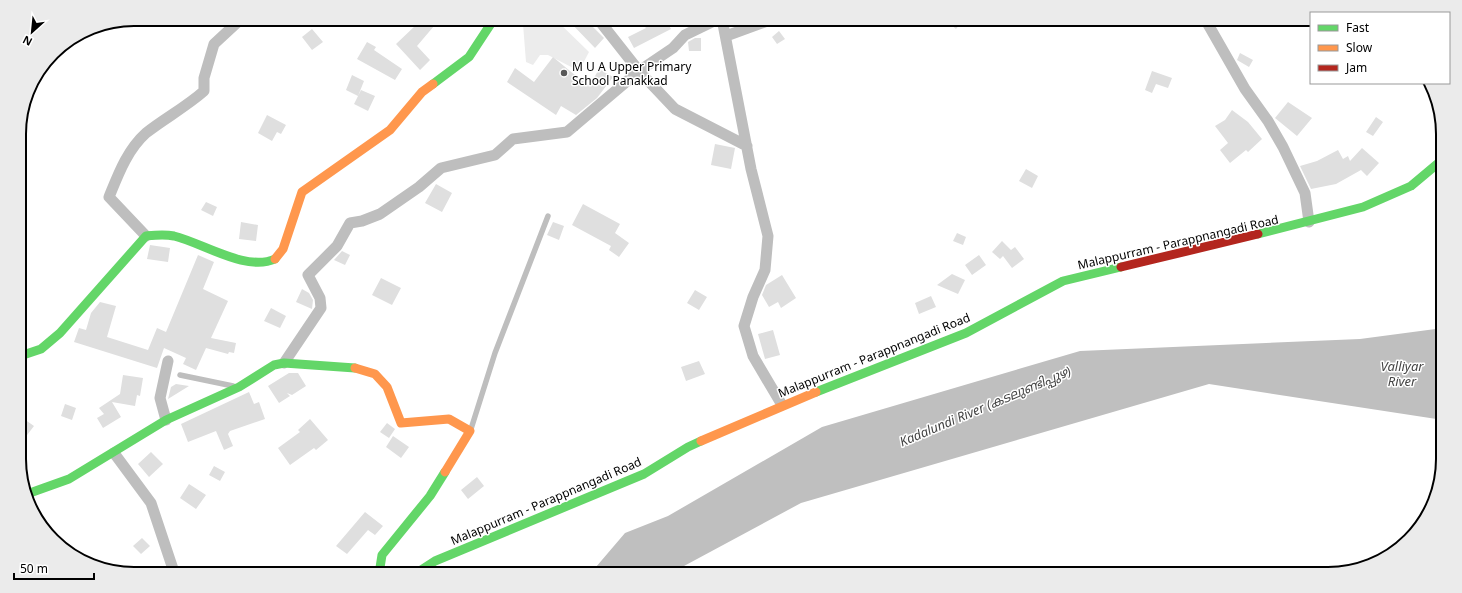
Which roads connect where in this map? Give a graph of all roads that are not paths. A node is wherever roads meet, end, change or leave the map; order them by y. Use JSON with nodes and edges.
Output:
{"nodes":[{"id":1,"x":233,"y":26,"type":"edge"},
{"id":2,"x":489,"y":26,"type":"edge"},
{"id":3,"x":604,"y":26,"type":"edge"},
{"id":4,"x":703,"y":26,"type":"edge"},
{"id":5,"x":724,"y":26,"type":"edge"},
{"id":6,"x":753,"y":26,"type":"edge"},
{"id":7,"x":1209,"y":26,"type":"edge"},
{"id":8,"x":726,"y":36,"type":"junction"},
{"id":9,"x":639,"y":71,"type":"junction"},
{"id":10,"x":747,"y":146,"type":"junction"},
{"id":11,"x":1436,"y":165,"type":"edge"},
{"id":12,"x":548,"y":216,"type":"dead end"},
{"id":13,"x":1309,"y":222,"type":"junction"},
{"id":14,"x":146,"y":236,"type":"junction"},
{"id":15,"x":26,"y":354,"type":"edge"},
{"id":16,"x":168,"y":361,"type":"dead end"},
{"id":17,"x":284,"y":363,"type":"junction"},
{"id":18,"x":180,"y":375,"type":"dead end"},
{"id":19,"x":239,"y":387,"type":"junction"},
{"id":20,"x":782,"y":405,"type":"junction"},
{"id":21,"x":166,"y":420,"type":"junction"},
{"id":22,"x":470,"y":431,"type":"junction"},
{"id":23,"x":114,"y":453,"type":"junction"},
{"id":24,"x":32,"y":492,"type":"edge"},
{"id":25,"x":172,"y":567,"type":"edge"},
{"id":26,"x":380,"y":567,"type":"edge"},
{"id":27,"x":426,"y":567,"type":"edge"}],
"edges":[{"from":1,"to":14,"type":"street"},
{"from":2,"to":14,"type":"main road"},
{"from":3,"to":9,"type":"street"},
{"from":4,"to":9,"type":"street"},
{"from":5,"to":8,"type":"street"},
{"from":6,"to":8,"type":"street"},
{"from":7,"to":13,"type":"street"},
{"from":8,"to":10,"type":"street"},
{"from":9,"to":10,"type":"street"},
{"from":9,"to":17,"type":"street"},
{"from":10,"to":20,"type":"street"},
{"from":11,"to":13,"type":"main road","name":"Malappurram - Parappnangadi Road"},
{"from":12,"to":22,"type":"lane"},
{"from":13,"to":20,"type":"main road","name":"Malappurram - Parappnangadi Road"},
{"from":14,"to":15,"type":"main road"},
{"from":16,"to":21,"type":"street"},
{"from":17,"to":19,"type":"main road"},
{"from":17,"to":22,"type":"main road"},
{"from":18,"to":19,"type":"lane"},
{"from":19,"to":21,"type":"main road"},
{"from":20,"to":27,"type":"main road","name":"Malappurram - Parappnangadi Road"},
{"from":21,"to":23,"type":"main road"},
{"from":22,"to":26,"type":"main road"},
{"from":23,"to":24,"type":"main road"},
{"from":23,"to":25,"type":"street"}]}
